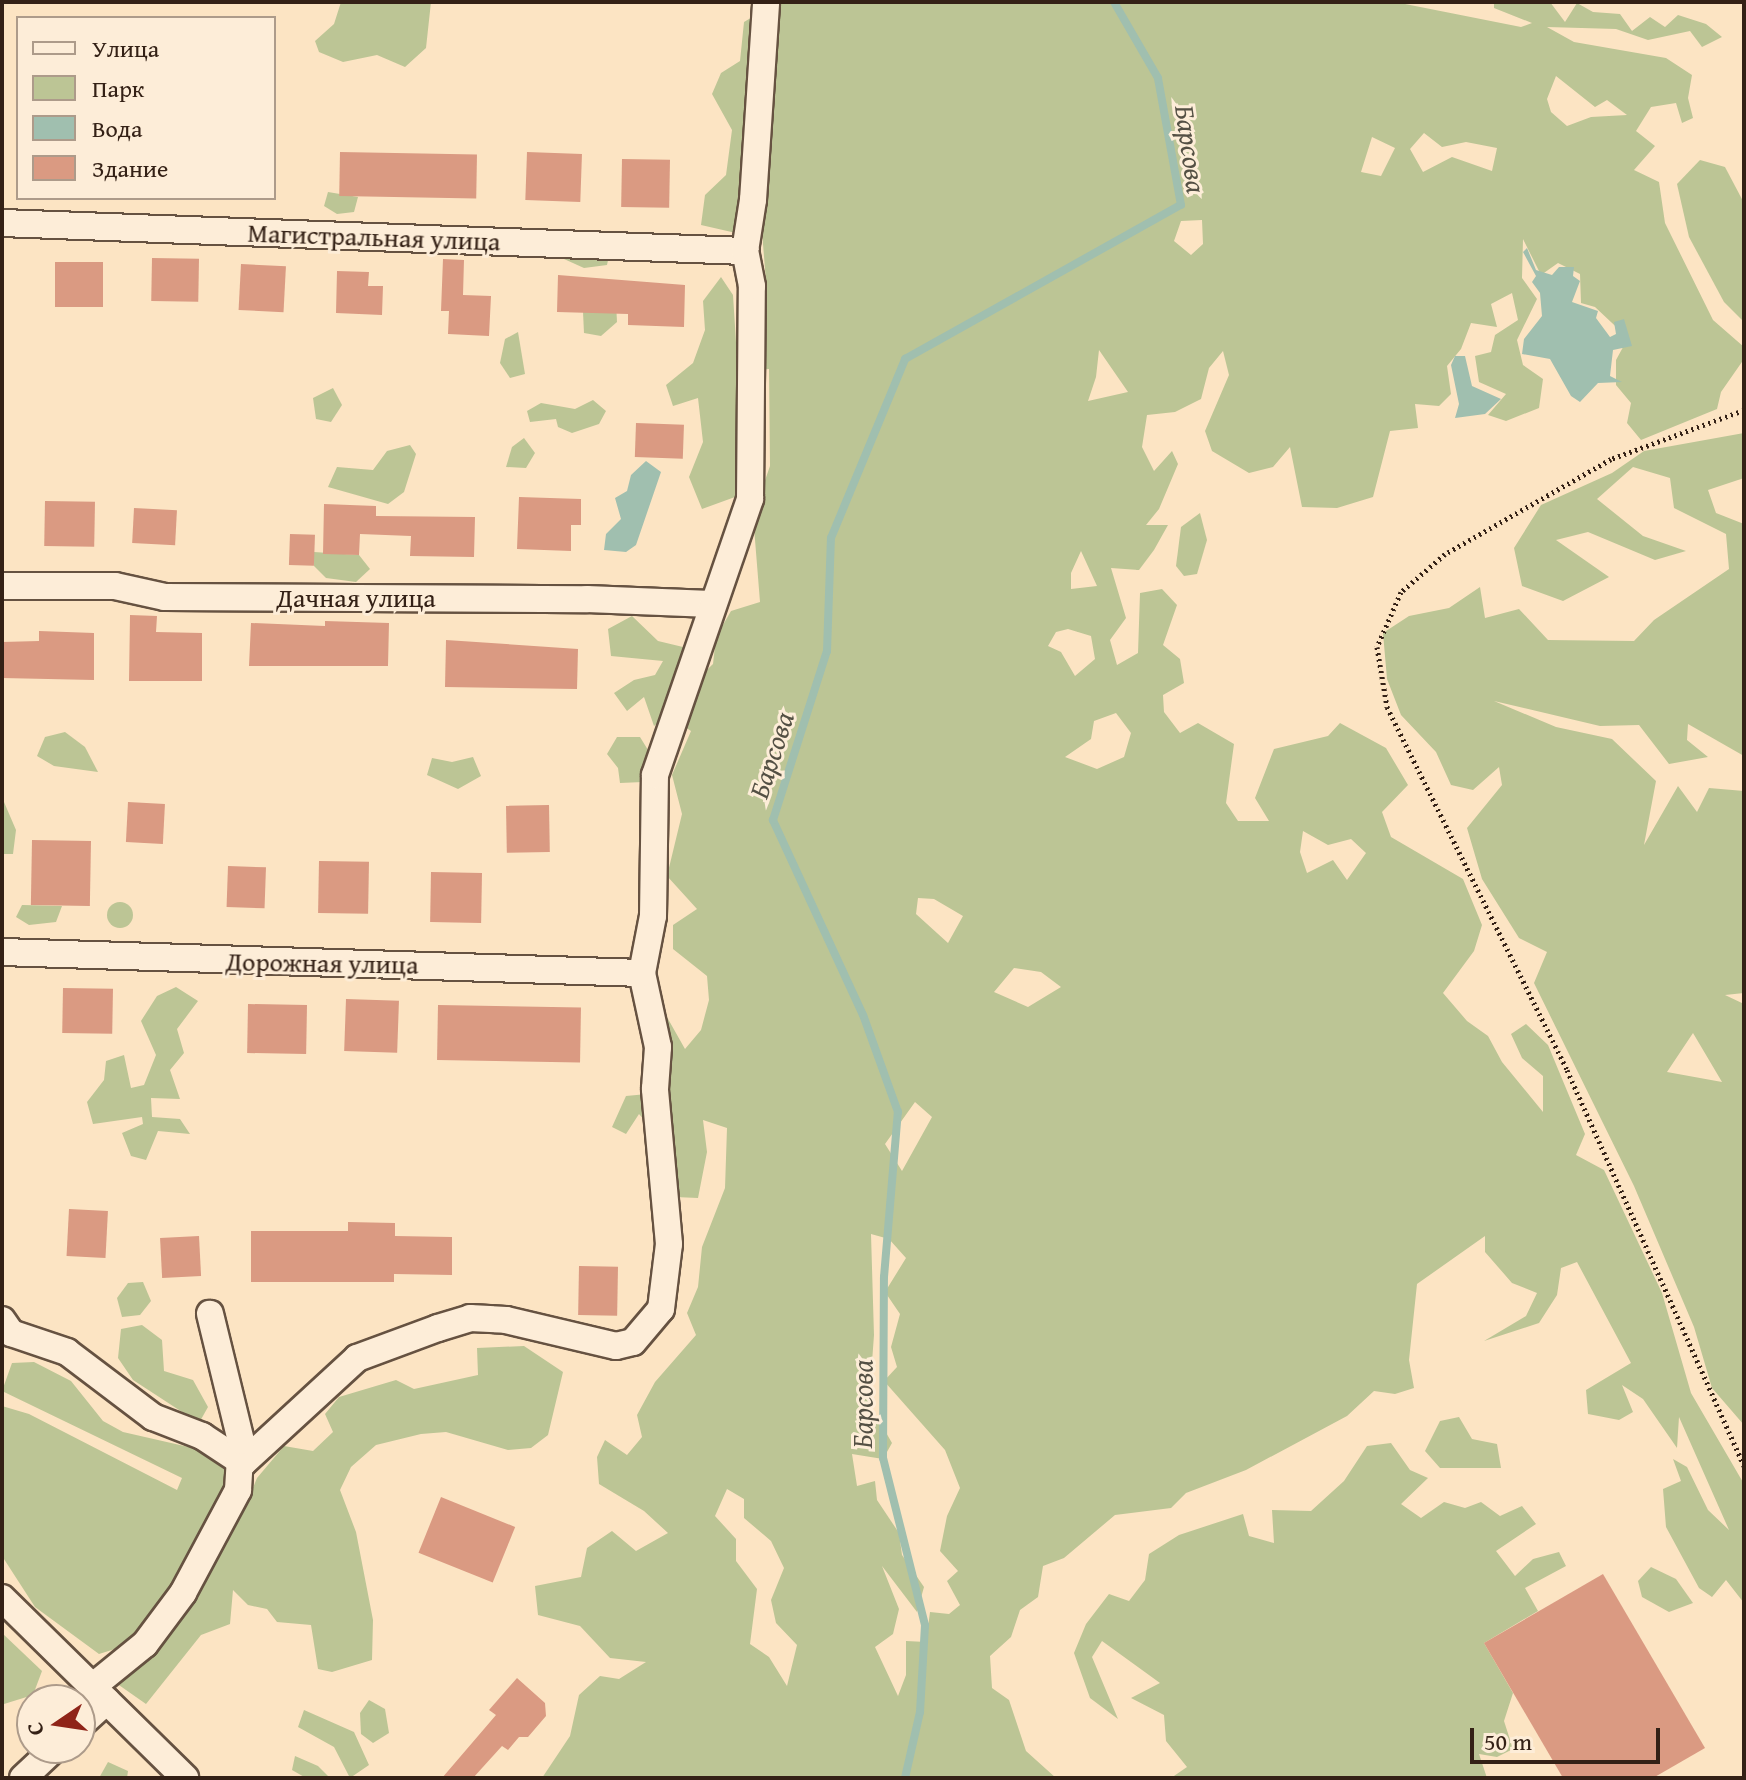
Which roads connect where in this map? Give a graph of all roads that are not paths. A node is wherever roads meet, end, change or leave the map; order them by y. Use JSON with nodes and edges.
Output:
{"nodes":[{"id":1,"x":766,"y":2,"type":"edge"},
{"id":2,"x":2,"y":223,"type":"edge"},
{"id":3,"x":745,"y":251,"type":"junction"},
{"id":4,"x":2,"y":586,"type":"edge"},
{"id":5,"x":711,"y":604,"type":"junction"},
{"id":6,"x":2,"y":952,"type":"edge"},
{"id":7,"x":642,"y":973,"type":"junction"},
{"id":8,"x":210,"y":1314,"type":"dead end"},
{"id":9,"x":6,"y":1326,"type":"edge"},
{"id":10,"x":243,"y":1463,"type":"junction"},
{"id":11,"x":2,"y":1598,"type":"edge"},
{"id":12,"x":99,"y":1694,"type":"junction"},
{"id":13,"x":96,"y":1699,"type":"edge"},
{"id":14,"x":38,"y":1764,"type":"edge"},
{"id":15,"x":23,"y":1778,"type":"edge"},
{"id":16,"x":185,"y":1778,"type":"edge"}],
"edges":[{"from":1,"to":3,"type":"street"},
{"from":2,"to":3,"type":"street","name":"Магистральная улица"},
{"from":3,"to":5,"type":"street"},
{"from":4,"to":5,"type":"street","name":"Дачная улица"},
{"from":5,"to":7,"type":"street"},
{"from":6,"to":7,"type":"street","name":"Дорожная улица"},
{"from":7,"to":10,"type":"street"},
{"from":8,"to":10,"type":"street"},
{"from":9,"to":10,"type":"street"},
{"from":10,"to":12,"type":"street"},
{"from":11,"to":12,"type":"street"},
{"from":12,"to":13,"type":"street"},
{"from":12,"to":16,"type":"street"},
{"from":14,"to":15,"type":"street"}]}
